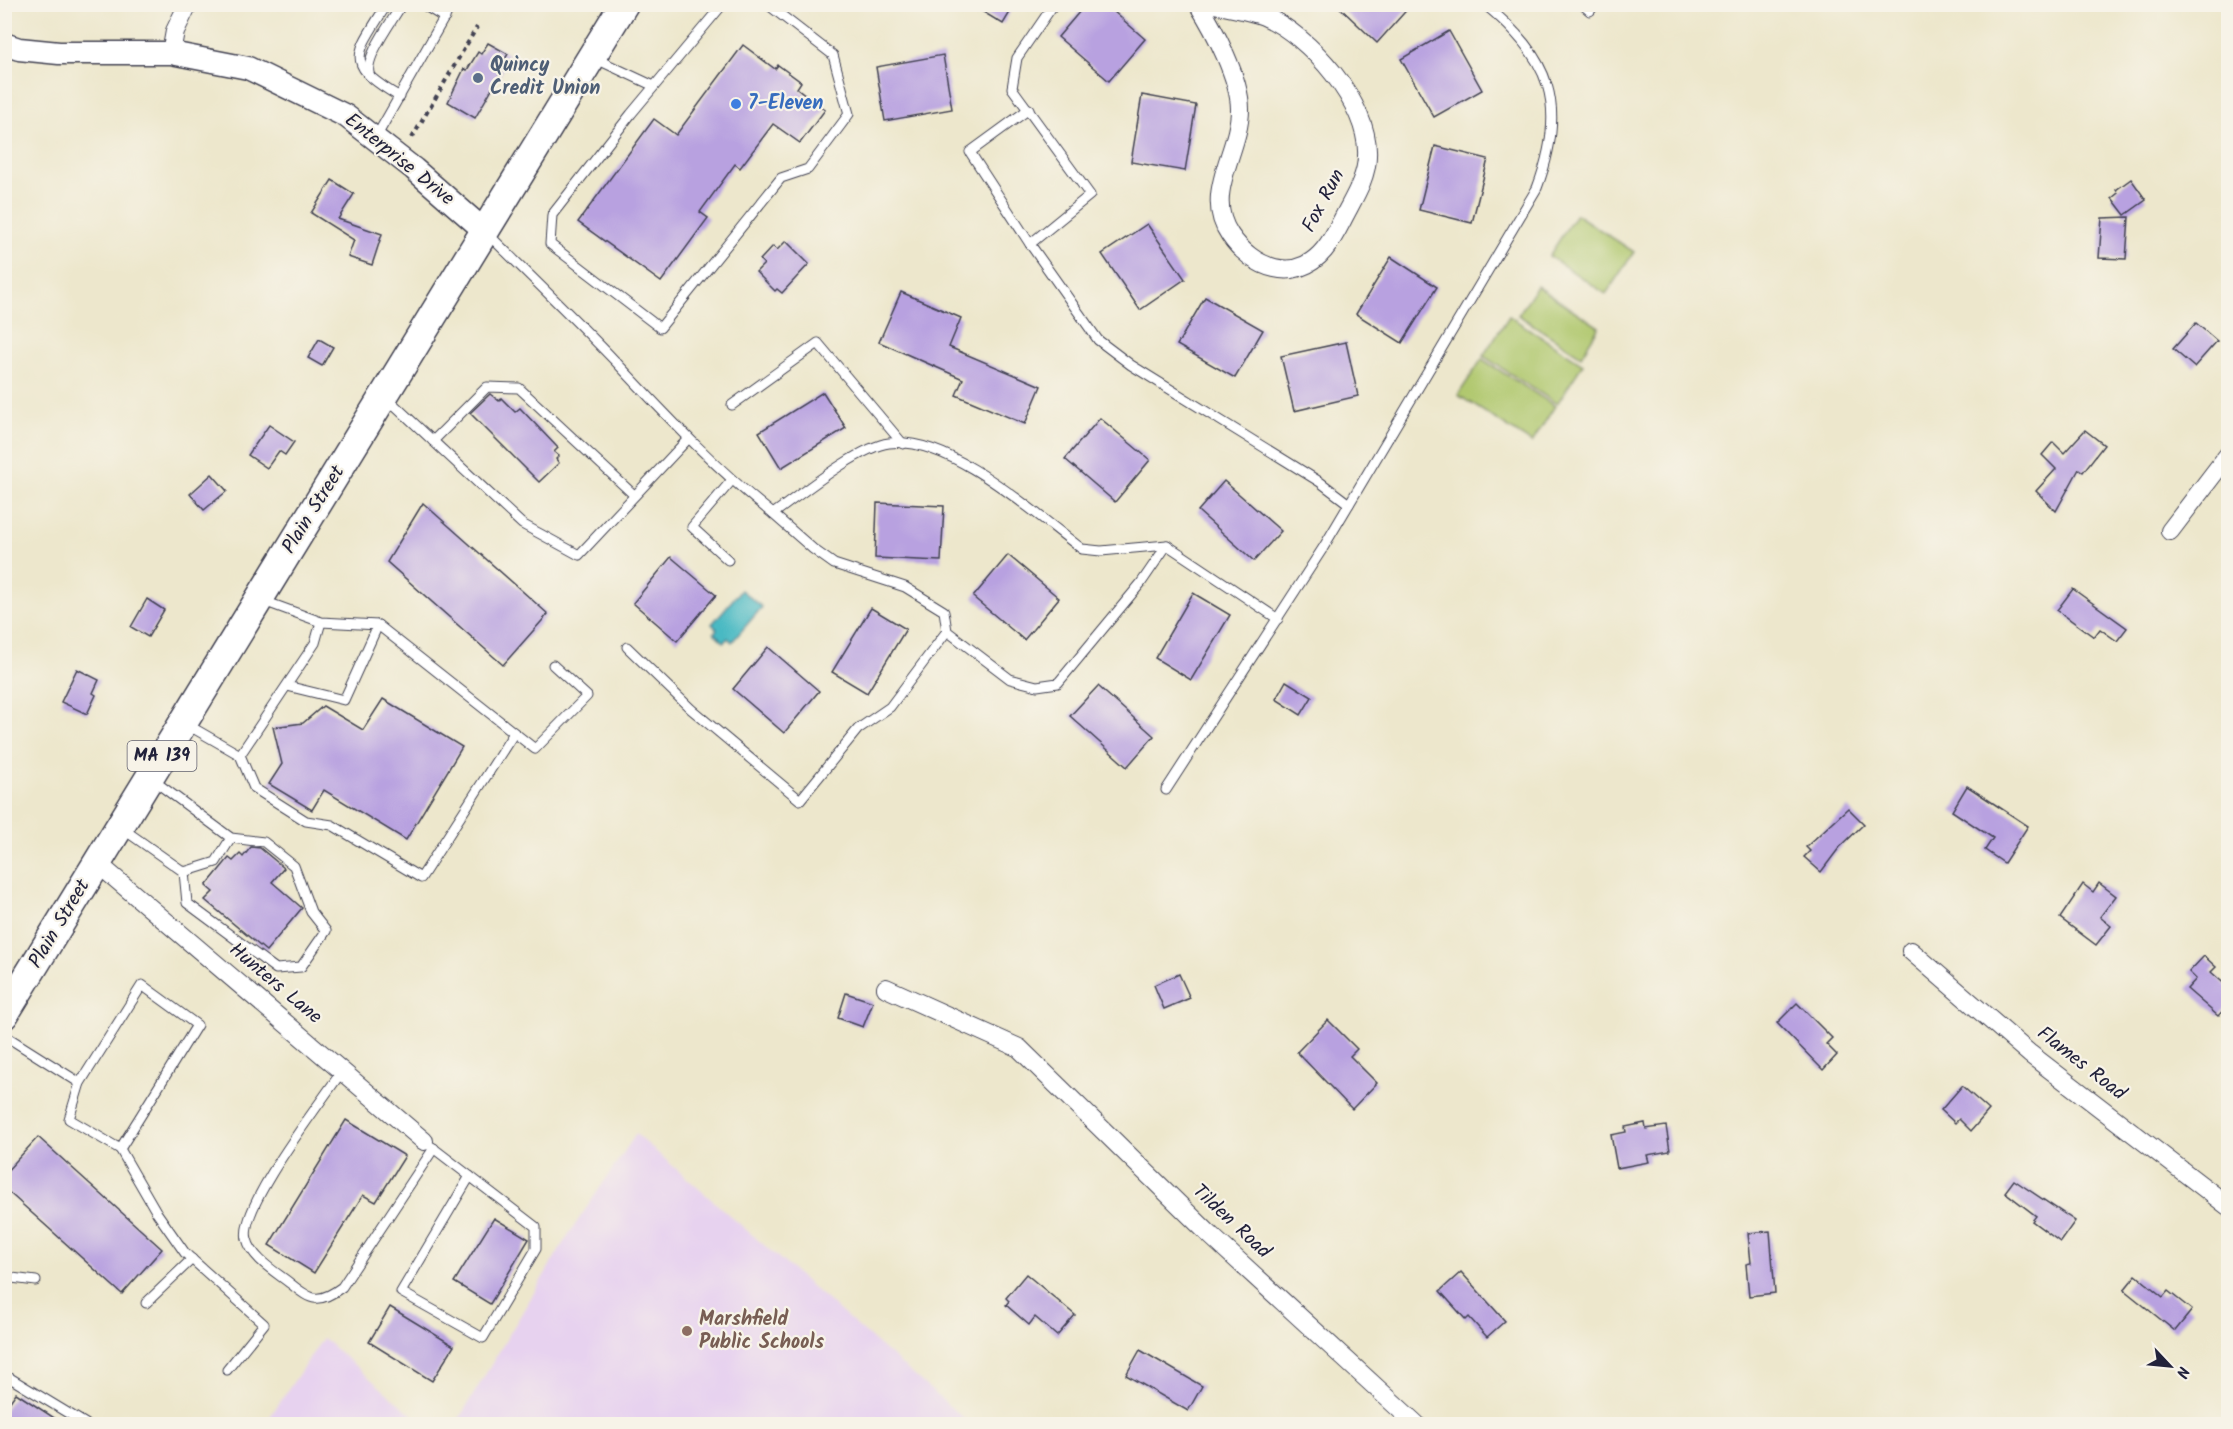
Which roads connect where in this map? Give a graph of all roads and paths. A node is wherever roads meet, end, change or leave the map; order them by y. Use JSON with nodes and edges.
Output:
{"nodes":[{"id":1,"x":188,"y":4,"type":"edge"},
{"id":2,"x":387,"y":4,"type":"edge"},
{"id":3,"x":402,"y":4,"type":"edge"},
{"id":4,"x":422,"y":4,"type":"edge"},
{"id":5,"x":452,"y":4,"type":"edge"},
{"id":6,"x":624,"y":4,"type":"edge"},
{"id":7,"x":723,"y":4,"type":"edge"},
{"id":8,"x":766,"y":4,"type":"edge"},
{"id":9,"x":1054,"y":4,"type":"edge"},
{"id":10,"x":1197,"y":4,"type":"edge"},
{"id":11,"x":1215,"y":4,"type":"edge"},
{"id":12,"x":1484,"y":4,"type":"edge"},
{"id":13,"x":1582,"y":4,"type":"edge"},
{"id":14,"x":1595,"y":4,"type":"edge"},
{"id":15,"x":445,"y":18,"type":"junction"},
{"id":16,"x":477,"y":27,"type":"dead end"},
{"id":17,"x":4,"y":44,"type":"edge"},
{"id":18,"x":171,"y":53,"type":"junction"},
{"id":19,"x":591,"y":57,"type":"junction"},
{"id":20,"x":373,"y":81,"type":"junction"},
{"id":21,"x":654,"y":86,"type":"junction"},
{"id":22,"x":400,"y":97,"type":"junction"},
{"id":23,"x":1029,"y":110,"type":"junction"},
{"id":24,"x":412,"y":138,"type":"dead end"},
{"id":25,"x":375,"y":139,"type":"junction"},
{"id":26,"x":486,"y":232,"type":"junction"},
{"id":27,"x":1030,"y":244,"type":"junction"},
{"id":28,"x":384,"y":396,"type":"junction"},
{"id":29,"x":732,"y":405,"type":"dead end"},
{"id":30,"x":688,"y":439,"type":"junction"},
{"id":31,"x":433,"y":441,"type":"junction"},
{"id":32,"x":903,"y":444,"type":"junction"},
{"id":33,"x":2229,"y":455,"type":"edge"},
{"id":34,"x":732,"y":480,"type":"junction"},
{"id":35,"x":634,"y":495,"type":"junction"},
{"id":36,"x":1349,"y":504,"type":"junction"},
{"id":37,"x":773,"y":514,"type":"junction"},
{"id":38,"x":2170,"y":531,"type":"dead end"},
{"id":39,"x":1167,"y":545,"type":"junction"},
{"id":40,"x":728,"y":560,"type":"dead end"},
{"id":41,"x":259,"y":599,"type":"junction"},
{"id":42,"x":1278,"y":619,"type":"junction"},
{"id":43,"x":321,"y":622,"type":"junction"},
{"id":44,"x":378,"y":625,"type":"junction"},
{"id":45,"x":947,"y":631,"type":"junction"},
{"id":46,"x":627,"y":647,"type":"dead end"},
{"id":47,"x":553,"y":665,"type":"dead end"},
{"id":48,"x":286,"y":686,"type":"junction"},
{"id":49,"x":183,"y":722,"type":"junction"},
{"id":50,"x":514,"y":733,"type":"junction"},
{"id":51,"x":240,"y":755,"type":"junction"},
{"id":52,"x":149,"y":777,"type":"junction"},
{"id":53,"x":1166,"y":789,"type":"dead end"},
{"id":54,"x":119,"y":826,"type":"junction"},
{"id":55,"x":231,"y":838,"type":"junction"},
{"id":56,"x":96,"y":862,"type":"junction"},
{"id":57,"x":184,"y":872,"type":"junction"},
{"id":58,"x":1911,"y":951,"type":"dead end"},
{"id":59,"x":886,"y":988,"type":"dead end"},
{"id":60,"x":4,"y":1015,"type":"edge"},
{"id":61,"x":4,"y":1035,"type":"edge"},
{"id":62,"x":342,"y":1071,"type":"junction"},
{"id":63,"x":80,"y":1083,"type":"junction"},
{"id":64,"x":429,"y":1144,"type":"junction"},
{"id":65,"x":120,"y":1149,"type":"junction"},
{"id":66,"x":470,"y":1176,"type":"junction"},
{"id":67,"x":2229,"y":1206,"type":"edge"},
{"id":68,"x":192,"y":1259,"type":"junction"},
{"id":69,"x":4,"y":1277,"type":"edge"},
{"id":70,"x":36,"y":1281,"type":"dead end"},
{"id":71,"x":146,"y":1303,"type":"dead end"},
{"id":72,"x":227,"y":1370,"type":"dead end"},
{"id":73,"x":4,"y":1387,"type":"edge"},
{"id":74,"x":86,"y":1425,"type":"edge"},
{"id":75,"x":1416,"y":1425,"type":"edge"}],
"edges":[{"from":1,"to":18,"type":"street"},
{"from":2,"to":20,"type":"lane"},
{"from":3,"to":20,"type":"lane"},
{"from":4,"to":15,"type":"lane"},
{"from":5,"to":15,"type":"lane"},
{"from":6,"to":19,"type":"main road","name":"Plain Street","number":"MA 139"},
{"from":7,"to":21,"type":"lane"},
{"from":8,"to":21,"type":"lane"},
{"from":9,"to":23,"type":"lane"},
{"from":10,"to":11,"type":"street","name":"Fox Run"},
{"from":12,"to":36,"type":"lane"},
{"from":13,"to":14,"type":"lane"},
{"from":15,"to":22,"type":"lane"},
{"from":16,"to":24,"type":"path"},
{"from":17,"to":18,"type":"street","name":"Enterprise Drive"},
{"from":18,"to":25,"type":"street","name":"Enterprise Drive"},
{"from":19,"to":21,"type":"lane"},
{"from":19,"to":26,"type":"main road","name":"Plain Street","number":"MA 139"},
{"from":20,"to":22,"type":"lane"},
{"from":22,"to":25,"type":"lane"},
{"from":23,"to":27,"type":"lane"},
{"from":23,"to":27,"type":"lane"},
{"from":25,"to":26,"type":"street","name":"Enterprise Drive"},
{"from":26,"to":28,"type":"main road","name":"Plain Street","number":"MA 139"},
{"from":26,"to":30,"type":"lane"},
{"from":27,"to":36,"type":"lane"},
{"from":28,"to":31,"type":"lane"},
{"from":28,"to":41,"type":"main road","name":"Plain Street","number":"MA 139"},
{"from":29,"to":32,"type":"lane"},
{"from":30,"to":34,"type":"lane"},
{"from":30,"to":35,"type":"lane"},
{"from":31,"to":35,"type":"lane"},
{"from":31,"to":35,"type":"lane"},
{"from":32,"to":37,"type":"lane"},
{"from":32,"to":39,"type":"lane"},
{"from":33,"to":38,"type":"street"},
{"from":34,"to":37,"type":"lane"},
{"from":34,"to":40,"type":"lane"},
{"from":36,"to":42,"type":"lane"},
{"from":37,"to":45,"type":"lane"},
{"from":39,"to":42,"type":"lane"},
{"from":39,"to":45,"type":"lane"},
{"from":41,"to":43,"type":"lane"},
{"from":41,"to":49,"type":"main road","name":"Plain Street","number":"MA 139"},
{"from":42,"to":53,"type":"lane"},
{"from":43,"to":44,"type":"lane"},
{"from":43,"to":48,"type":"lane"},
{"from":44,"to":48,"type":"lane"},
{"from":44,"to":50,"type":"lane"},
{"from":45,"to":46,"type":"lane"},
{"from":47,"to":50,"type":"lane"},
{"from":48,"to":51,"type":"lane"},
{"from":49,"to":51,"type":"lane"},
{"from":49,"to":52,"type":"main road","name":"Plain Street","number":"MA 139"},
{"from":50,"to":51,"type":"lane"},
{"from":52,"to":54,"type":"main road","name":"Plain Street","number":"MA 139"},
{"from":52,"to":55,"type":"lane"},
{"from":54,"to":56,"type":"main road","name":"Plain Street","number":"MA 139"},
{"from":54,"to":57,"type":"lane"},
{"from":55,"to":57,"type":"lane"},
{"from":55,"to":57,"type":"lane"},
{"from":56,"to":60,"type":"main road","name":"Plain Street","number":"MA 139"},
{"from":56,"to":62,"type":"street","name":"Hunters Lane"},
{"from":58,"to":67,"type":"street","name":"Flames Road"},
{"from":59,"to":75,"type":"street","name":"Tilden Road"},
{"from":61,"to":63,"type":"lane"},
{"from":62,"to":64,"type":"street","name":"Hunters Lane"},
{"from":62,"to":64,"type":"lane"},
{"from":63,"to":65,"type":"lane"},
{"from":63,"to":65,"type":"lane"},
{"from":64,"to":66,"type":"lane"},
{"from":65,"to":68,"type":"lane"},
{"from":66,"to":66,"type":"lane"},
{"from":68,"to":71,"type":"lane"},
{"from":68,"to":72,"type":"lane"},
{"from":69,"to":70,"type":"lane"},
{"from":73,"to":74,"type":"lane"}]}
